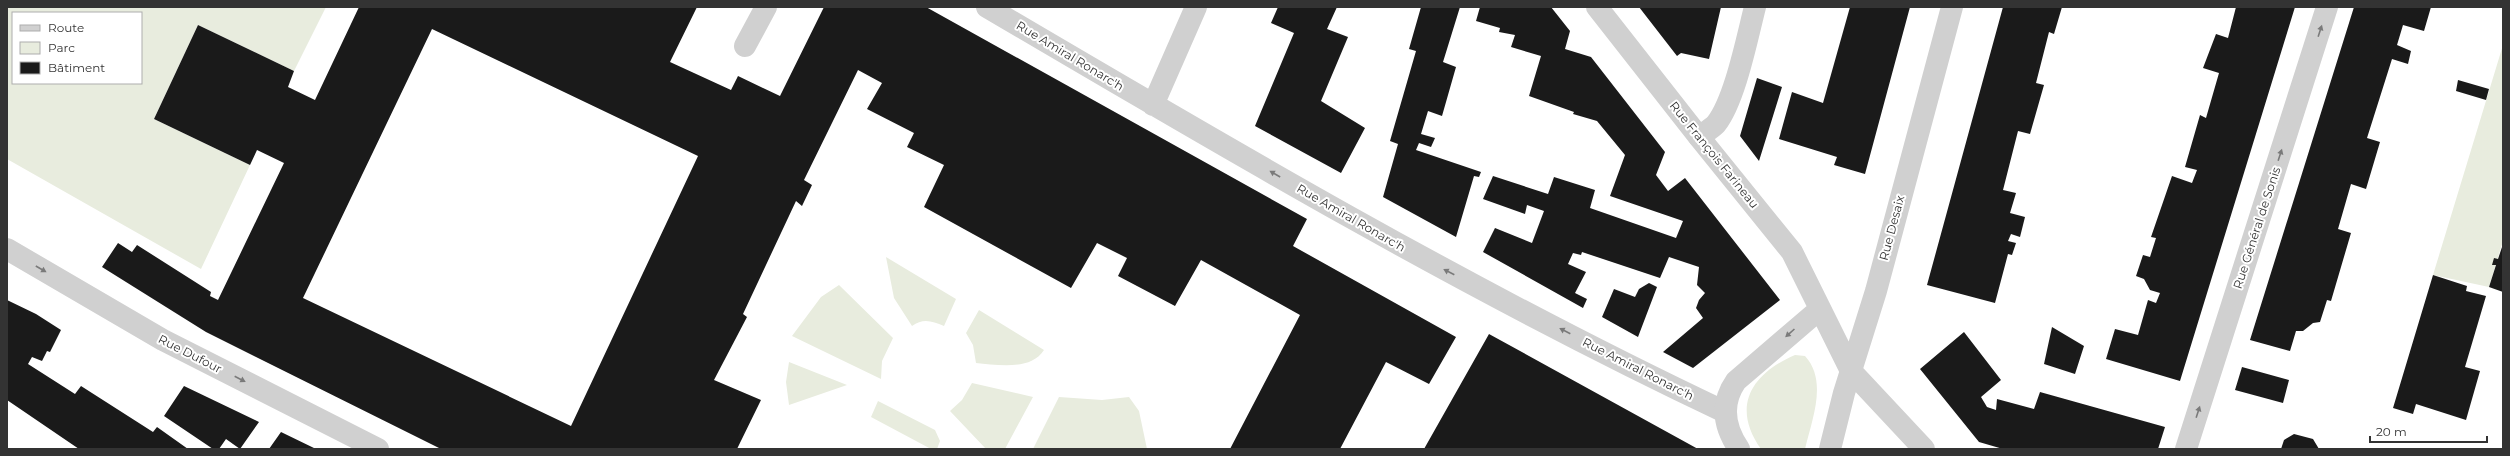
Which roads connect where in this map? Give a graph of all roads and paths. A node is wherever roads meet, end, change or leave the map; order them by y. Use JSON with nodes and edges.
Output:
{"nodes":[{"id":1,"x":766,"y":7,"type":"edge"},
{"id":2,"x":987,"y":7,"type":"edge"},
{"id":3,"x":1196,"y":7,"type":"edge"},
{"id":4,"x":1597,"y":7,"type":"edge"},
{"id":5,"x":1755,"y":7,"type":"edge"},
{"id":6,"x":1952,"y":7,"type":"edge"},
{"id":7,"x":2327,"y":7,"type":"edge"},
{"id":8,"x":745,"y":46,"type":"dead end"},
{"id":9,"x":1153,"y":105,"type":"junction"},
{"id":10,"x":1699,"y":137,"type":"junction"},
{"id":11,"x":7,"y":249,"type":"edge"},
{"id":12,"x":1820,"y":309,"type":"junction"},
{"id":13,"x":1851,"y":371,"type":"junction"},
{"id":14,"x":1725,"y":412,"type":"junction"},
{"id":15,"x":369,"y":447,"type":"edge"},
{"id":16,"x":1740,"y":449,"type":"edge"},
{"id":17,"x":1830,"y":449,"type":"edge"},
{"id":18,"x":1924,"y":449,"type":"edge"},
{"id":19,"x":2186,"y":449,"type":"edge"}],
"edges":[{"from":1,"to":8,"type":"street"},
{"from":2,"to":9,"type":"street","name":"Rue Amiral Ronarc'h"},
{"from":3,"to":9,"type":"street"},
{"from":4,"to":10,"type":"street","name":"Rue François Farineau"},
{"from":5,"to":10,"type":"street"},
{"from":6,"to":13,"type":"street","name":"Rue Desaix"},
{"from":19,"to":7,"type":"street","name":"Rue Général de Sonis","one_way":true},
{"from":14,"to":9,"type":"street","name":"Rue Amiral Ronarc'h","one_way":true},
{"from":10,"to":12,"type":"street","name":"Rue François Farineau"},
{"from":11,"to":15,"type":"street","name":"Rue Dufour","one_way":true},
{"from":12,"to":13,"type":"street","name":"Rue François Farineau"},
{"from":12,"to":14,"type":"street","one_way":true},
{"from":13,"to":17,"type":"street","name":"Rue Desaix"},
{"from":13,"to":18,"type":"street","name":"Rue François Farineau"},
{"from":14,"to":16,"type":"street"}]}
